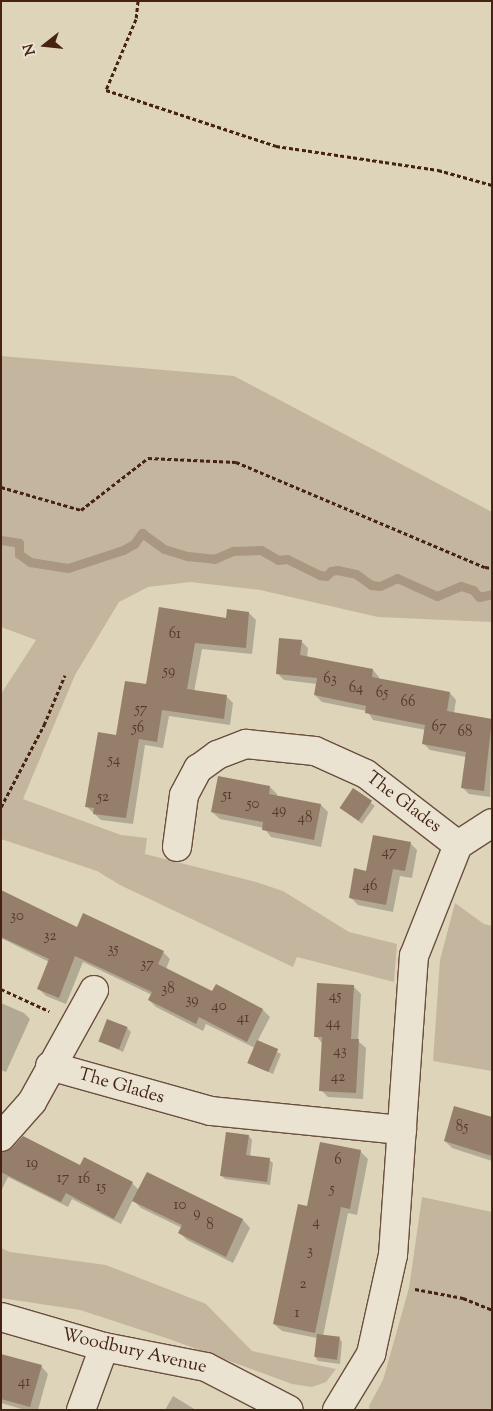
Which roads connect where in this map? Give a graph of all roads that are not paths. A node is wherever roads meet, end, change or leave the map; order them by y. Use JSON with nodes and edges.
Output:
{"nodes":[{"id":1,"x":492,"y":824,"type":"edge"},
{"id":2,"x":458,"y":845,"type":"junction"},
{"id":3,"x":177,"y":847,"type":"dead end"},
{"id":4,"x":94,"y":990,"type":"dead end"},
{"id":5,"x":50,"y":1066,"type":"junction"},
{"id":6,"x":402,"y":1130,"type":"junction"},
{"id":7,"x":1,"y":1137,"type":"edge"},
{"id":8,"x":1,"y":1317,"type":"edge"},
{"id":9,"x":104,"y":1348,"type":"junction"},
{"id":10,"x":81,"y":1410,"type":"edge"},
{"id":11,"x":289,"y":1410,"type":"edge"},
{"id":12,"x":337,"y":1410,"type":"edge"}],
"edges":[{"from":1,"to":2,"type":"street","name":"The Glades"},
{"from":2,"to":3,"type":"street","name":"The Glades"},
{"from":2,"to":6,"type":"street","name":"The Glades"},
{"from":4,"to":5,"type":"street"},
{"from":5,"to":6,"type":"street","name":"The Glades"},
{"from":5,"to":7,"type":"street"},
{"from":6,"to":12,"type":"street","name":"The Glades"},
{"from":8,"to":9,"type":"street","name":"Woodbury Avenue"},
{"from":9,"to":10,"type":"street"},
{"from":9,"to":11,"type":"street","name":"Woodbury Avenue"}]}
